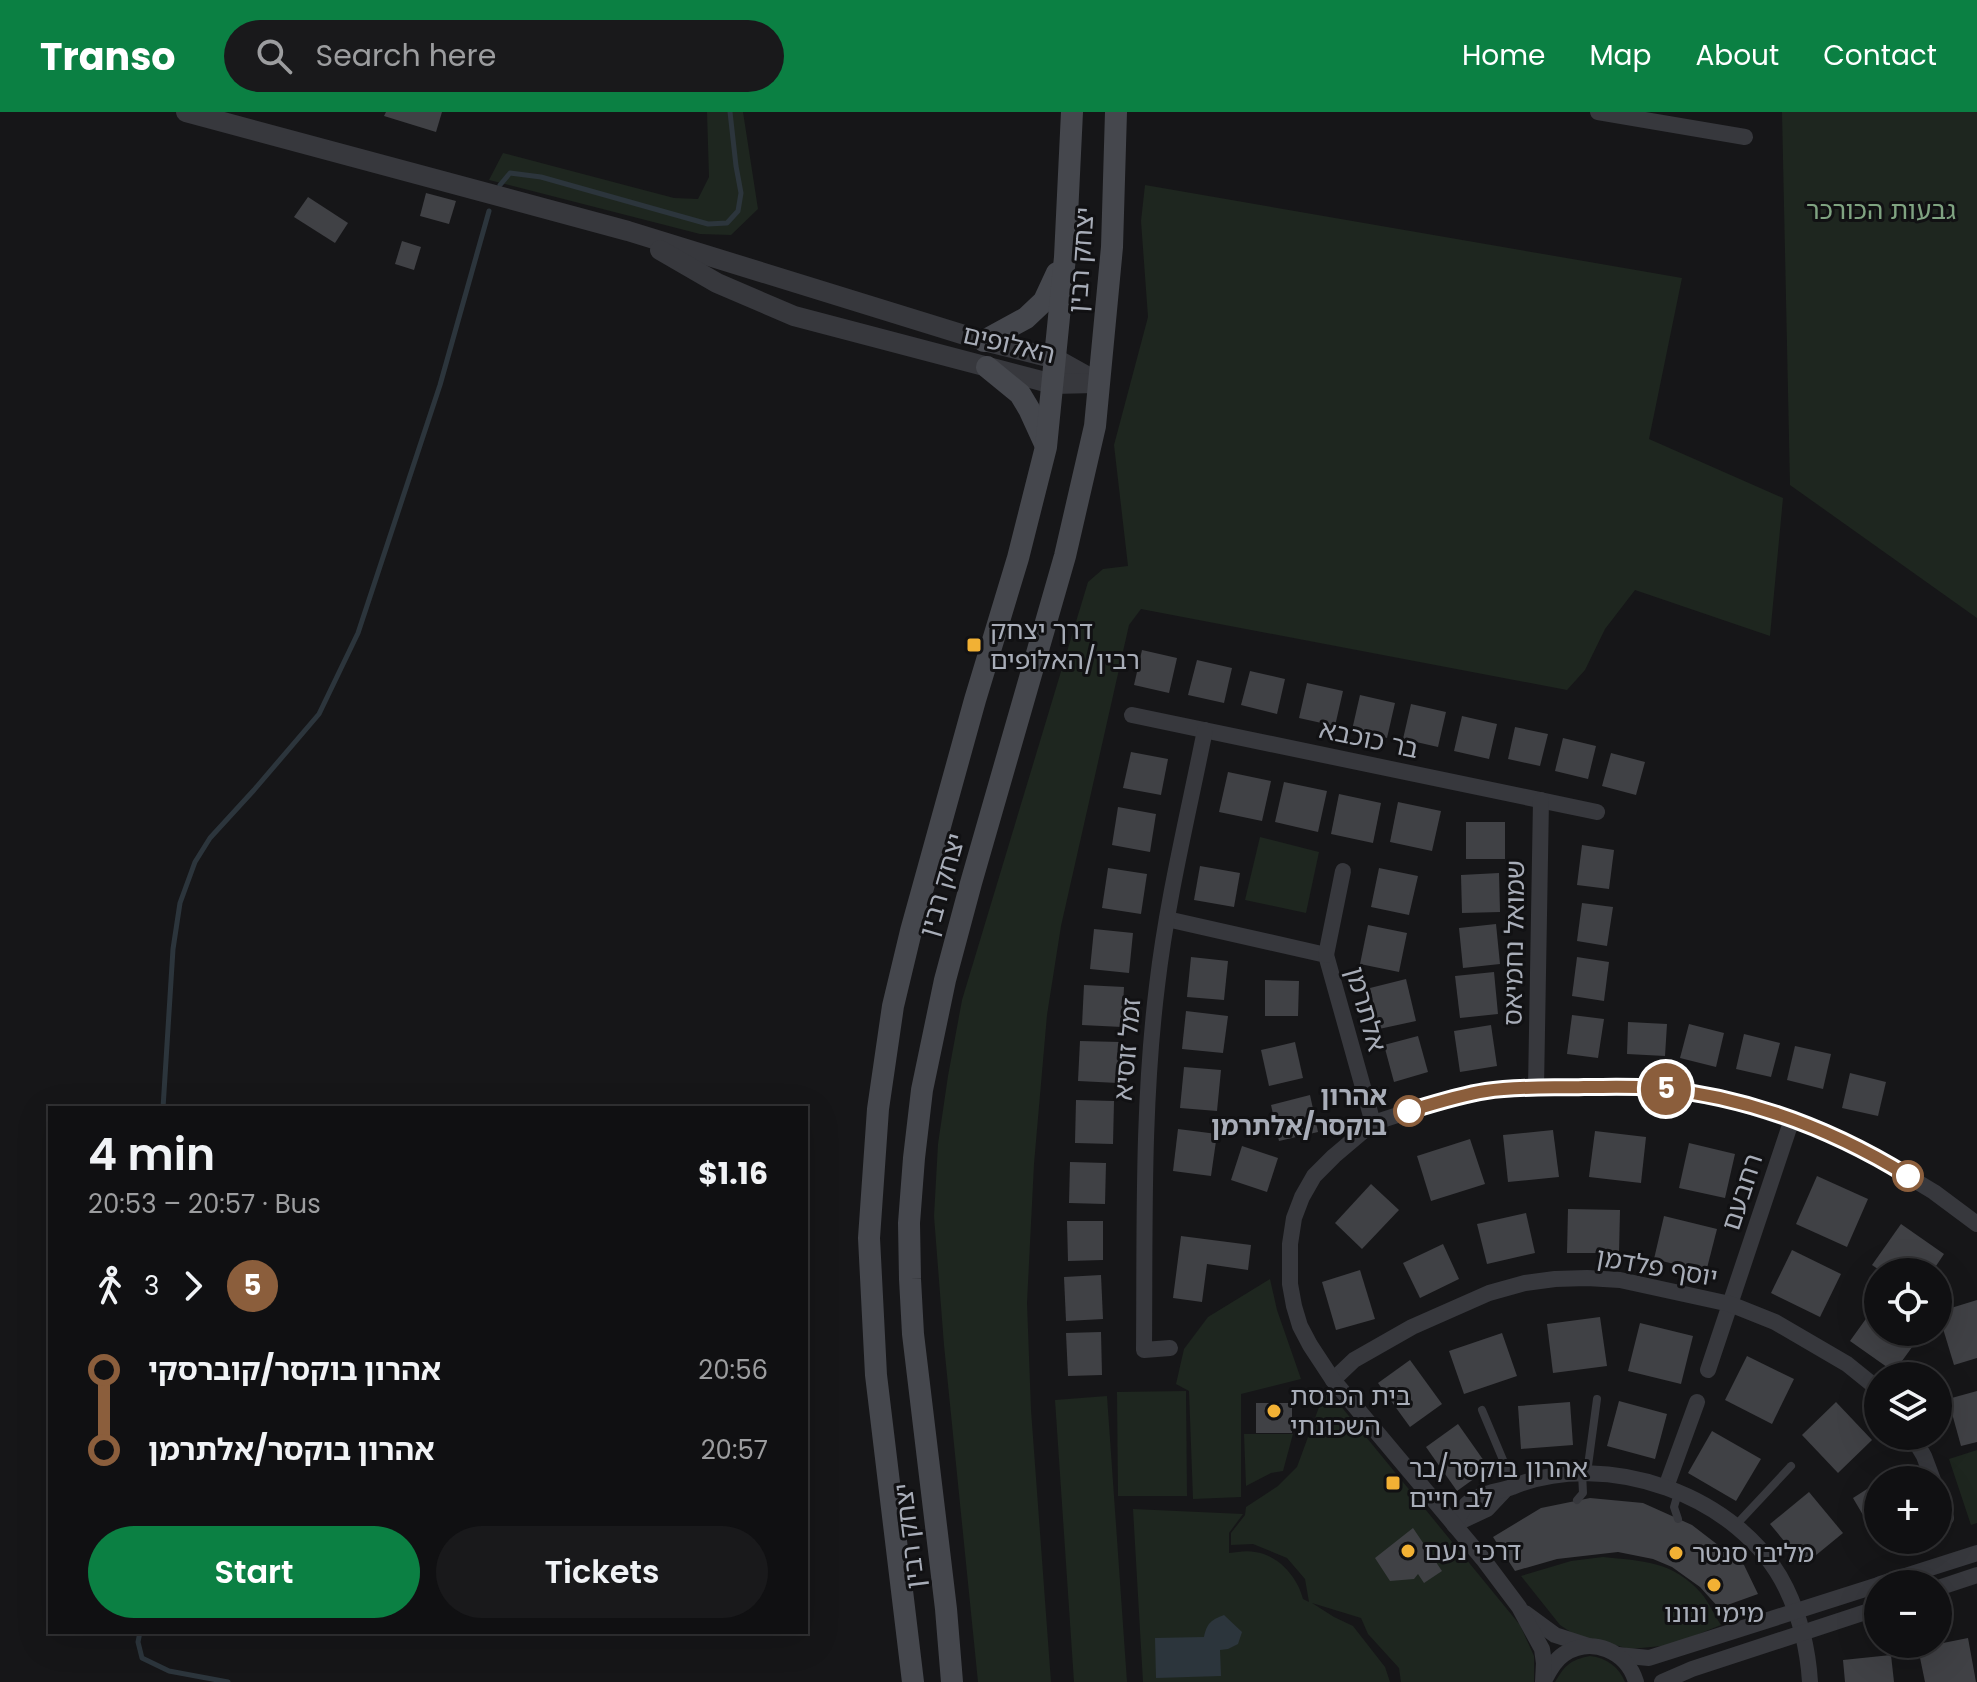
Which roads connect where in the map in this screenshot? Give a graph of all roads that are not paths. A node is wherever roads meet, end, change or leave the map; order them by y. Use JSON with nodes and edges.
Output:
{"nodes":[{"id":1,"x":186,"y":112,"type":"edge"},
{"id":2,"x":1072,"y":112,"type":"edge"},
{"id":3,"x":1116,"y":112,"type":"edge"},
{"id":4,"x":1598,"y":112,"type":"edge"},
{"id":5,"x":1745,"y":137,"type":"dead end"},
{"id":6,"x":628,"y":231,"type":"junction"},
{"id":7,"x":1065,"y":257,"type":"junction"},
{"id":8,"x":984,"y":341,"type":"junction"},
{"id":9,"x":1056,"y":359,"type":"junction"},
{"id":10,"x":987,"y":367,"type":"junction"},
{"id":11,"x":1099,"y":383,"type":"junction"},
{"id":12,"x":1053,"y":384,"type":"junction"},
{"id":13,"x":1046,"y":447,"type":"junction"},
{"id":14,"x":1132,"y":715,"type":"dead end"},
{"id":15,"x":1205,"y":730,"type":"junction"},
{"id":16,"x":1541,"y":800,"type":"junction"},
{"id":17,"x":1597,"y":812,"type":"dead end"},
{"id":18,"x":1343,"y":871,"type":"dead end"},
{"id":19,"x":1167,"y":919,"type":"junction"},
{"id":20,"x":1326,"y":955,"type":"junction"},
{"id":21,"x":1536,"y":1088,"type":"junction"},
{"id":22,"x":1792,"y":1119,"type":"junction"},
{"id":23,"x":1373,"y":1123,"type":"junction"},
{"id":24,"x":1977,"y":1201,"type":"edge"},
{"id":25,"x":1971,"y":1219,"type":"edge"},
{"id":26,"x":1730,"y":1304,"type":"junction"},
{"id":27,"x":1170,"y":1348,"type":"dead end"},
{"id":28,"x":1708,"y":1370,"type":"dead end"},
{"id":29,"x":1864,"y":1378,"type":"edge"},
{"id":30,"x":1333,"y":1380,"type":"junction"},
{"id":31,"x":1597,"y":1399,"type":"dead end"},
{"id":32,"x":1697,"y":1402,"type":"dead end"},
{"id":33,"x":1482,"y":1410,"type":"dead end"},
{"id":34,"x":1791,"y":1466,"type":"dead end"},
{"id":35,"x":1584,"y":1473,"type":"junction"},
{"id":36,"x":1510,"y":1488,"type":"junction"},
{"id":37,"x":1672,"y":1490,"type":"junction"},
{"id":38,"x":1577,"y":1500,"type":"dead end"},
{"id":39,"x":1678,"y":1519,"type":"dead end"},
{"id":40,"x":1454,"y":1525,"type":"junction"},
{"id":41,"x":1735,"y":1526,"type":"junction"},
{"id":42,"x":1977,"y":1553,"type":"edge"},
{"id":43,"x":1923,"y":1570,"type":"edge"},
{"id":44,"x":1977,"y":1575,"type":"edge"},
{"id":45,"x":1952,"y":1583,"type":"edge"},
{"id":46,"x":1864,"y":1589,"type":"edge"},
{"id":47,"x":1519,"y":1607,"type":"junction"},
{"id":48,"x":1795,"y":1611,"type":"junction"},
{"id":49,"x":1864,"y":1613,"type":"edge"},
{"id":50,"x":1802,"y":1633,"type":"junction"},
{"id":51,"x":1590,"y":1646,"type":"junction"},
{"id":52,"x":1618,"y":1655,"type":"junction"},
{"id":53,"x":913,"y":1682,"type":"edge"},
{"id":54,"x":952,"y":1682,"type":"edge"},
{"id":55,"x":1544,"y":1682,"type":"edge"},
{"id":56,"x":1636,"y":1682,"type":"edge"},
{"id":57,"x":1662,"y":1682,"type":"edge"},
{"id":58,"x":1810,"y":1682,"type":"edge"}],
"edges":[{"from":1,"to":6,"type":"street","name":"האלופים"},
{"from":2,"to":7,"type":"main road","name":"יצחק רבין"},
{"from":3,"to":11,"type":"main road","name":"יצחק רבין"},
{"from":4,"to":5,"type":"street"},
{"from":6,"to":8,"type":"street","name":"האלופים"},
{"from":6,"to":10,"type":"street","name":"האלופים"},
{"from":7,"to":8,"type":"main road"},
{"from":7,"to":9,"type":"main road","name":"יצחק רבין"},
{"from":8,"to":9,"type":"street","name":"האלופים"},
{"from":9,"to":11,"type":"street","name":"האלופים"},
{"from":9,"to":12,"type":"main road","name":"יצחק רבין"},
{"from":10,"to":12,"type":"street","name":"האלופים"},
{"from":10,"to":13,"type":"main road"},
{"from":11,"to":12,"type":"street","name":"האלופים"},
{"from":11,"to":54,"type":"main road","name":"יצחק רבין"},
{"from":12,"to":13,"type":"main road","name":"יצחק רבין"},
{"from":13,"to":53,"type":"main road","name":"יצחק רבין"},
{"from":14,"to":15,"type":"street","name":"בר כוכבא"},
{"from":15,"to":16,"type":"street","name":"בר כוכבא"},
{"from":15,"to":19,"type":"street","name":"זמל זוסיא"},
{"from":16,"to":17,"type":"street","name":"בר כוכבא"},
{"from":16,"to":21,"type":"street","name":"שמואל נחמיאס"},
{"from":18,"to":20,"type":"street","name":"אלתרמן"},
{"from":19,"to":20,"type":"street","name":"אלתרמן"},
{"from":19,"to":27,"type":"street","name":"זמל זוסיא"},
{"from":20,"to":23,"type":"street","name":"אלתרמן"},
{"from":21,"to":22,"type":"street"},
{"from":21,"to":23,"type":"street"},
{"from":22,"to":25,"type":"street"},
{"from":22,"to":26,"type":"street","name":"רחבעם"},
{"from":23,"to":30,"type":"street"},
{"from":24,"to":25,"type":"street"},
{"from":26,"to":28,"type":"street","name":"רחבעם"},
{"from":26,"to":29,"type":"street","name":"יוסף פלדמן"},
{"from":26,"to":30,"type":"street","name":"יוסף פלדמן"},
{"from":30,"to":40,"type":"street"},
{"from":31,"to":35,"type":"lane"},
{"from":32,"to":37,"type":"street"},
{"from":33,"to":36,"type":"lane"},
{"from":34,"to":41,"type":"lane"},
{"from":35,"to":36,"type":"street"},
{"from":35,"to":37,"type":"street"},
{"from":35,"to":38,"type":"lane"},
{"from":36,"to":40,"type":"street"},
{"from":37,"to":39,"type":"lane"},
{"from":37,"to":41,"type":"street"},
{"from":40,"to":47,"type":"street"},
{"from":41,"to":48,"type":"street"},
{"from":42,"to":43,"type":"street"},
{"from":44,"to":45,"type":"street"},
{"from":46,"to":48,"type":"street"},
{"from":47,"to":51,"type":"street"},
{"from":47,"to":55,"type":"street"},
{"from":48,"to":50,"type":"street"},
{"from":48,"to":52,"type":"street"},
{"from":49,"to":50,"type":"street"},
{"from":50,"to":57,"type":"street"},
{"from":50,"to":58,"type":"street"},
{"from":51,"to":52,"type":"street"},
{"from":51,"to":55,"type":"street"},
{"from":52,"to":56,"type":"street"}]}
